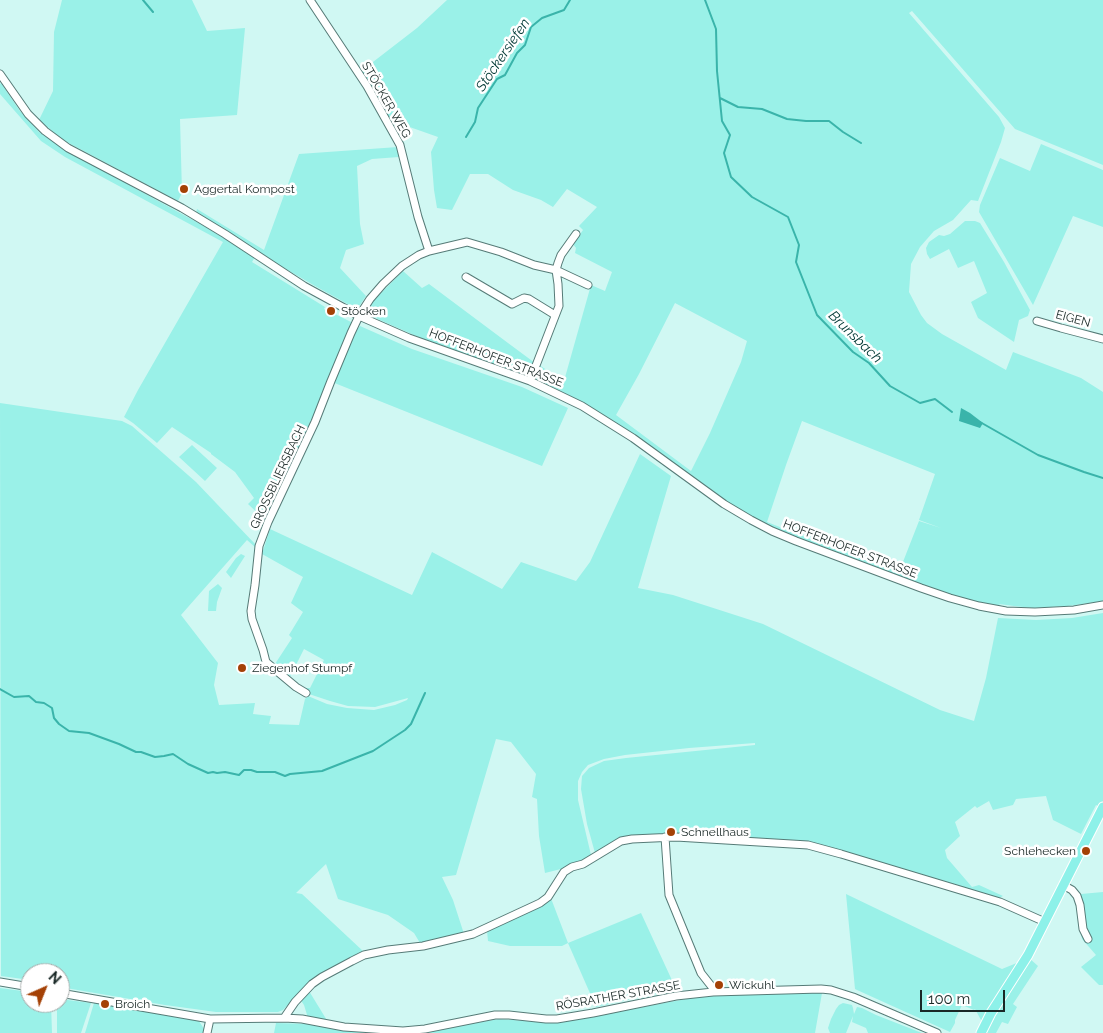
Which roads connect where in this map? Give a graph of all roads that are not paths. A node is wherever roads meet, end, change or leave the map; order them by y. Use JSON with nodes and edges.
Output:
{"nodes":[{"id":1,"x":310,"y":0,"type":"edge"},
{"id":2,"x":1,"y":77,"type":"edge"},
{"id":3,"x":576,"y":234,"type":"dead end"},
{"id":4,"x":429,"y":250,"type":"junction"},
{"id":5,"x":556,"y":270,"type":"junction"},
{"id":6,"x":466,"y":277,"type":"dead end"},
{"id":7,"x":588,"y":286,"type":"dead end"},
{"id":8,"x":555,"y":315,"type":"junction"},
{"id":9,"x":359,"y":316,"type":"junction"},
{"id":10,"x":1037,"y":321,"type":"dead end"},
{"id":11,"x":1103,"y":339,"type":"edge"},
{"id":12,"x":530,"y":381,"type":"junction"},
{"id":13,"x":1103,"y":605,"type":"edge"},
{"id":14,"x":306,"y":693,"type":"dead end"},
{"id":15,"x":1103,"y":807,"type":"edge"},
{"id":16,"x":665,"y":837,"type":"junction"},
{"id":17,"x":1064,"y":885,"type":"junction"},
{"id":18,"x":1045,"y":922,"type":"junction"},
{"id":19,"x":1088,"y":939,"type":"dead end"},
{"id":20,"x":0,"y":982,"type":"edge"},
{"id":21,"x":20,"y":986,"type":"edge"},
{"id":22,"x":713,"y":992,"type":"junction"},
{"id":23,"x":70,"y":995,"type":"edge"},
{"id":24,"x":284,"y":1018,"type":"junction"},
{"id":25,"x":210,"y":1019,"type":"junction"},
{"id":26,"x":207,"y":1033,"type":"edge"},
{"id":27,"x":937,"y":1033,"type":"edge"},
{"id":28,"x":981,"y":1033,"type":"edge"}],
"edges":[{"from":1,"to":4,"type":"street","name":"STÖCKER WEG"},
{"from":2,"to":9,"type":"street","name":"HOFFERHOFER STRASSE"},
{"from":3,"to":5,"type":"street"},
{"from":4,"to":5,"type":"street"},
{"from":4,"to":9,"type":"street"},
{"from":5,"to":7,"type":"street"},
{"from":5,"to":8,"type":"street"},
{"from":6,"to":8,"type":"street"},
{"from":8,"to":12,"type":"street"},
{"from":9,"to":12,"type":"street","name":"HOFFERHOFER STRASSE"},
{"from":9,"to":14,"type":"street","name":"GROSSBLIERSBACH"},
{"from":10,"to":11,"type":"street","name":"EIGEN"},
{"from":12,"to":13,"type":"street","name":"HOFFERHOFER STRASSE"},
{"from":15,"to":17,"type":"main road"},
{"from":16,"to":18,"type":"street"},
{"from":16,"to":22,"type":"street"},
{"from":16,"to":24,"type":"street"},
{"from":17,"to":18,"type":"main road"},
{"from":17,"to":19,"type":"street"},
{"from":18,"to":28,"type":"main road"},
{"from":20,"to":21,"type":"street"},
{"from":22,"to":24,"type":"street","name":"RÖSRATHER STRASSE"},
{"from":22,"to":27,"type":"street","name":"RÖSRATHER STRASSE"},
{"from":23,"to":25,"type":"street","name":"RÖSRATHER STRASSE"},
{"from":24,"to":25,"type":"street","name":"RÖSRATHER STRASSE"},
{"from":25,"to":26,"type":"street"}]}
